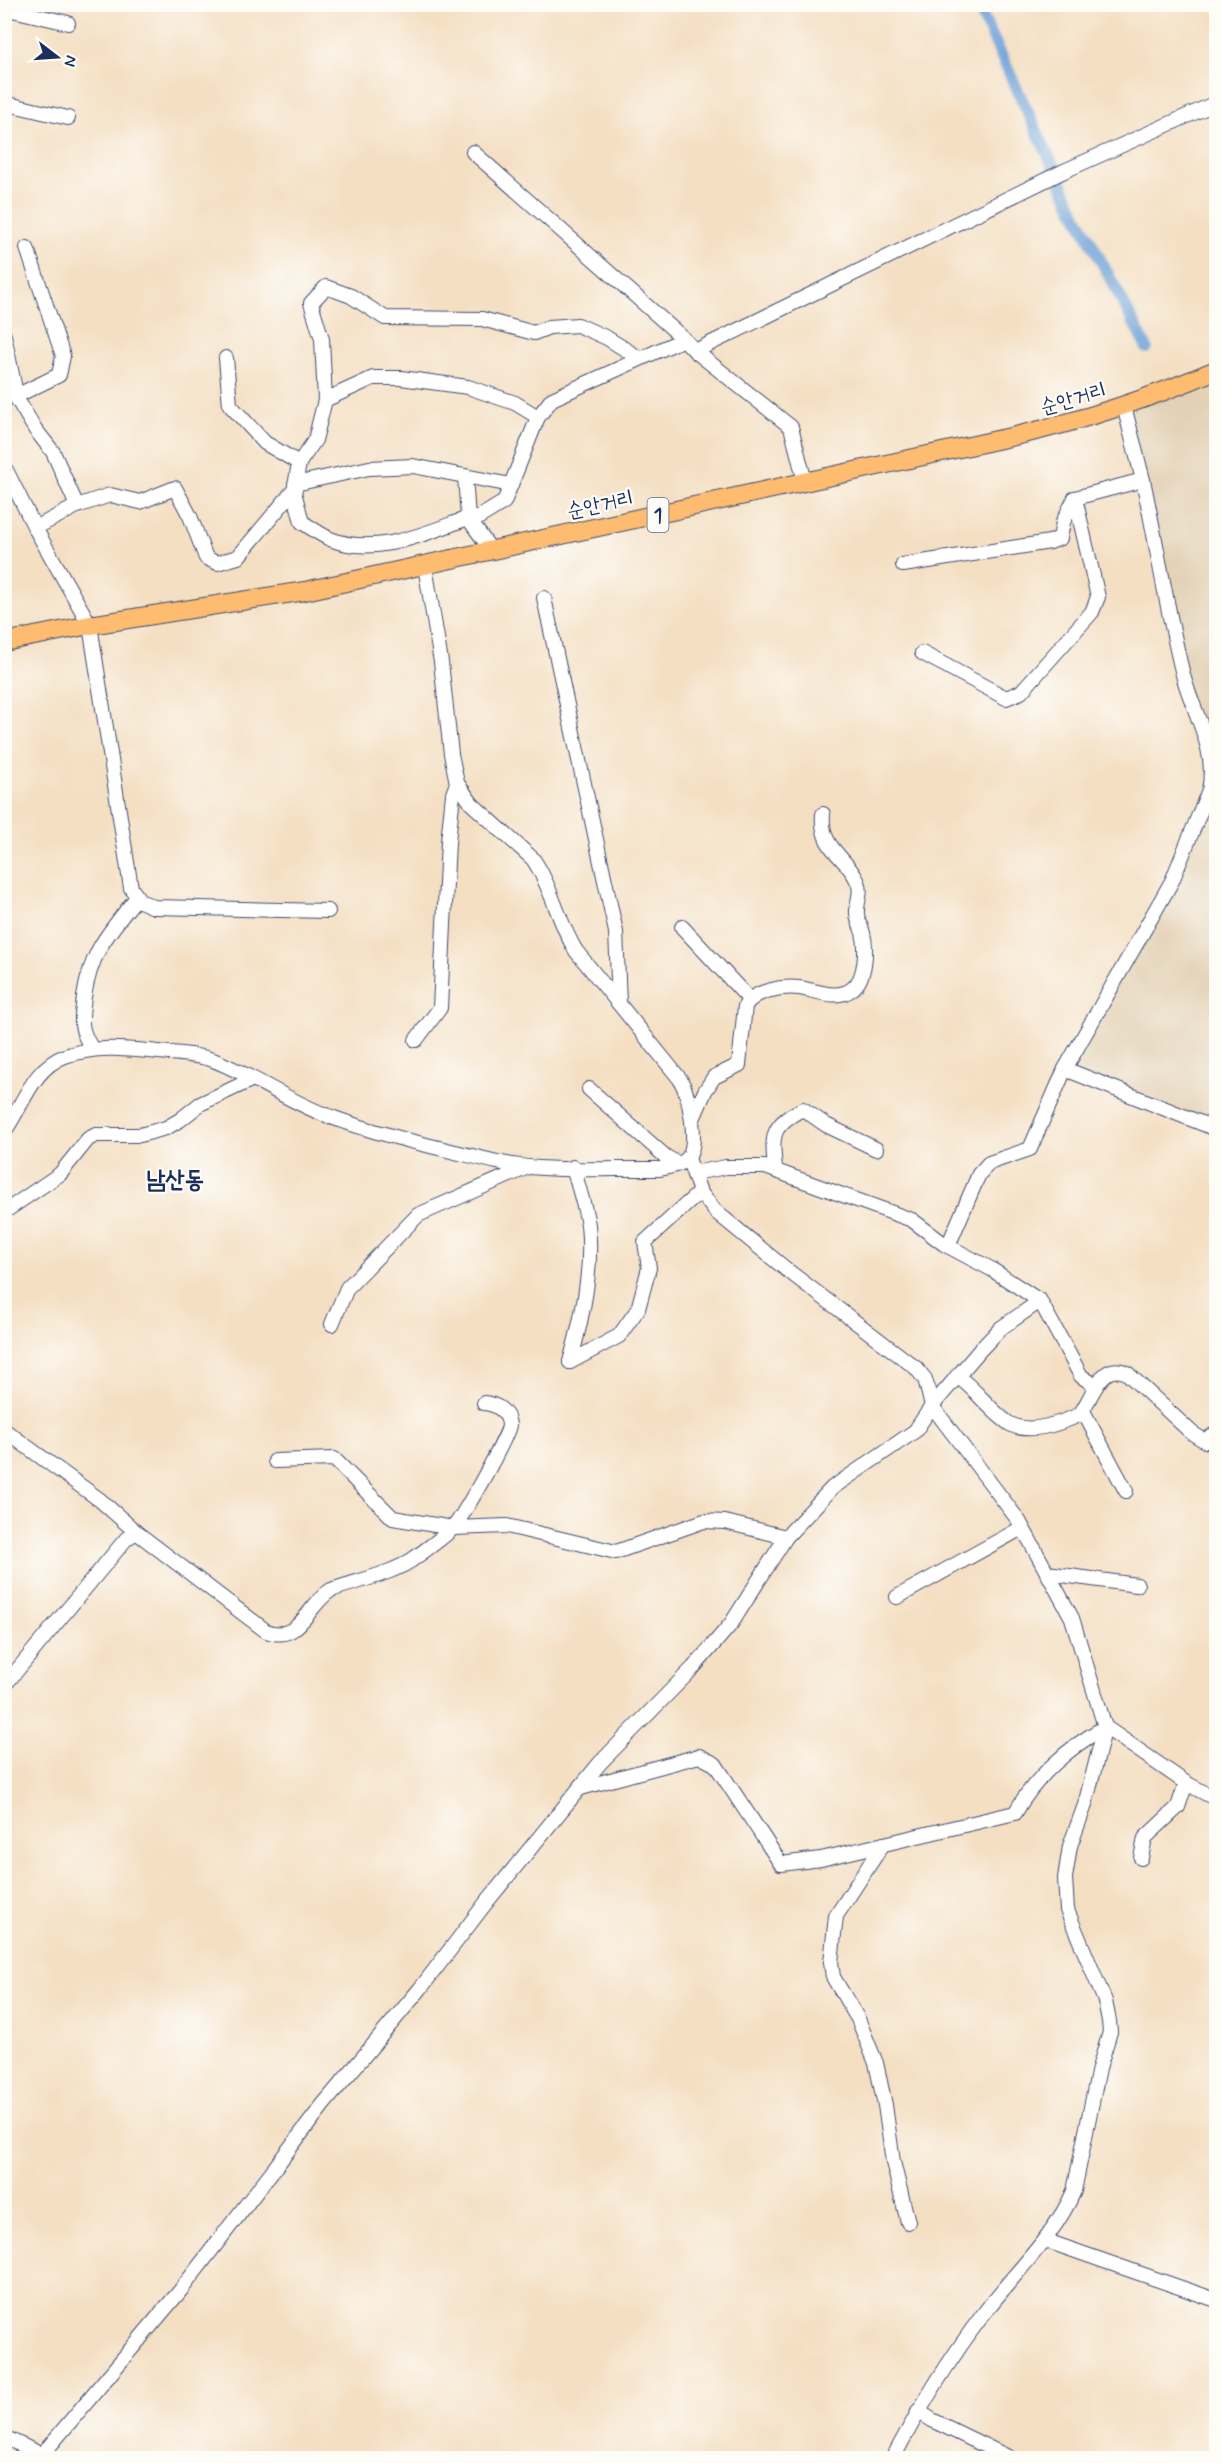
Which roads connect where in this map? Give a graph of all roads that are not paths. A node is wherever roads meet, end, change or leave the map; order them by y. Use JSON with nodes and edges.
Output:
{"nodes":[{"id":1,"x":4,"y":8,"type":"edge"},
{"id":2,"x":68,"y":22,"type":"dead end"},
{"id":3,"x":4,"y":103,"type":"edge"},
{"id":4,"x":1216,"y":103,"type":"edge"},
{"id":5,"x":68,"y":118,"type":"dead end"},
{"id":6,"x":473,"y":152,"type":"dead end"},
{"id":7,"x":27,"y":248,"type":"dead end"},
{"id":8,"x":4,"y":335,"type":"edge"},
{"id":9,"x":684,"y":339,"type":"junction"},
{"id":10,"x":695,"y":351,"type":"junction"},
{"id":11,"x":226,"y":358,"type":"dead end"},
{"id":12,"x":639,"y":358,"type":"junction"},
{"id":13,"x":1216,"y":370,"type":"edge"},
{"id":14,"x":16,"y":396,"type":"junction"},
{"id":15,"x":325,"y":400,"type":"junction"},
{"id":16,"x":1124,"y":406,"type":"junction"},
{"id":17,"x":538,"y":417,"type":"junction"},
{"id":18,"x":299,"y":463,"type":"junction"},
{"id":19,"x":4,"y":466,"type":"edge"},
{"id":20,"x":465,"y":476,"type":"junction"},
{"id":21,"x":1143,"y":480,"type":"junction"},
{"id":22,"x":805,"y":482,"type":"junction"},
{"id":23,"x":511,"y":485,"type":"junction"},
{"id":24,"x":295,"y":487,"type":"junction"},
{"id":25,"x":1075,"y":498,"type":"junction"},
{"id":26,"x":77,"y":507,"type":"junction"},
{"id":27,"x":468,"y":518,"type":"junction"},
{"id":28,"x":36,"y":528,"type":"junction"},
{"id":29,"x":491,"y":550,"type":"junction"},
{"id":30,"x":425,"y":566,"type":"junction"},
{"id":31,"x":903,"y":566,"type":"dead end"},
{"id":32,"x":544,"y":598,"type":"dead end"},
{"id":33,"x":90,"y":625,"type":"junction"},
{"id":34,"x":4,"y":629,"type":"edge"},
{"id":35,"x":4,"y":642,"type":"edge"},
{"id":36,"x":922,"y":653,"type":"dead end"},
{"id":37,"x":457,"y":783,"type":"junction"},
{"id":38,"x":823,"y":814,"type":"dead end"},
{"id":39,"x":137,"y":897,"type":"junction"},
{"id":40,"x":328,"y":910,"type":"dead end"},
{"id":41,"x":682,"y":927,"type":"dead end"},
{"id":42,"x":750,"y":999,"type":"junction"},
{"id":43,"x":619,"y":1003,"type":"junction"},
{"id":44,"x":416,"y":1040,"type":"dead end"},
{"id":45,"x":92,"y":1049,"type":"junction"},
{"id":46,"x":1065,"y":1069,"type":"junction"},
{"id":47,"x":251,"y":1080,"type":"junction"},
{"id":48,"x":589,"y":1089,"type":"dead end"},
{"id":49,"x":692,"y":1121,"type":"junction"},
{"id":50,"x":1216,"y":1129,"type":"edge"},
{"id":51,"x":4,"y":1132,"type":"edge"},
{"id":52,"x":876,"y":1149,"type":"dead end"},
{"id":53,"x":683,"y":1161,"type":"junction"},
{"id":54,"x":528,"y":1167,"type":"junction"},
{"id":55,"x":573,"y":1167,"type":"junction"},
{"id":56,"x":775,"y":1169,"type":"junction"},
{"id":57,"x":694,"y":1173,"type":"junction"},
{"id":58,"x":700,"y":1192,"type":"junction"},
{"id":59,"x":4,"y":1212,"type":"edge"},
{"id":60,"x":948,"y":1246,"type":"junction"},
{"id":61,"x":1040,"y":1301,"type":"junction"},
{"id":62,"x":332,"y":1324,"type":"dead end"},
{"id":63,"x":957,"y":1376,"type":"junction"},
{"id":64,"x":1096,"y":1386,"type":"junction"},
{"id":65,"x":484,"y":1404,"type":"dead end"},
{"id":66,"x":932,"y":1406,"type":"junction"},
{"id":67,"x":1083,"y":1411,"type":"junction"},
{"id":68,"x":4,"y":1430,"type":"edge"},
{"id":69,"x":1215,"y":1436,"type":"edge"},
{"id":70,"x":275,"y":1461,"type":"dead end"},
{"id":71,"x":1126,"y":1491,"type":"dead end"},
{"id":72,"x":453,"y":1528,"type":"junction"},
{"id":73,"x":1022,"y":1528,"type":"junction"},
{"id":74,"x":136,"y":1532,"type":"junction"},
{"id":75,"x":786,"y":1537,"type":"junction"},
{"id":76,"x":1047,"y":1573,"type":"junction"},
{"id":77,"x":1137,"y":1585,"type":"dead end"},
{"id":78,"x":897,"y":1597,"type":"dead end"},
{"id":79,"x":4,"y":1686,"type":"edge"},
{"id":80,"x":1105,"y":1727,"type":"junction"},
{"id":81,"x":1186,"y":1783,"type":"junction"},
{"id":82,"x":580,"y":1788,"type":"junction"},
{"id":83,"x":1213,"y":1793,"type":"edge"},
{"id":84,"x":883,"y":1844,"type":"junction"},
{"id":85,"x":1141,"y":1858,"type":"dead end"},
{"id":86,"x":908,"y":2222,"type":"dead end"},
{"id":87,"x":1044,"y":2240,"type":"junction"},
{"id":88,"x":1216,"y":2300,"type":"edge"},
{"id":89,"x":918,"y":2411,"type":"junction"},
{"id":90,"x":4,"y":2437,"type":"edge"},
{"id":91,"x":46,"y":2457,"type":"edge"},
{"id":92,"x":893,"y":2458,"type":"edge"},
{"id":93,"x":1010,"y":2458,"type":"edge"}],
"edges":[{"from":1,"to":2,"type":"street"},
{"from":3,"to":5,"type":"street"},
{"from":4,"to":10,"type":"street"},
{"from":6,"to":9,"type":"street"},
{"from":7,"to":14,"type":"street"},
{"from":8,"to":14,"type":"street"},
{"from":9,"to":10,"type":"street"},
{"from":9,"to":12,"type":"street"},
{"from":10,"to":22,"type":"street"},
{"from":11,"to":18,"type":"street"},
{"from":12,"to":15,"type":"street"},
{"from":12,"to":17,"type":"street"},
{"from":13,"to":16,"type":"main road","name":"순안거리","number":"1"},
{"from":14,"to":26,"type":"street"},
{"from":15,"to":17,"type":"street"},
{"from":15,"to":18,"type":"street"},
{"from":16,"to":21,"type":"street"},
{"from":16,"to":22,"type":"main road","name":"순안거리","number":"1"},
{"from":17,"to":23,"type":"street"},
{"from":18,"to":24,"type":"street"},
{"from":19,"to":28,"type":"street"},
{"from":20,"to":23,"type":"street"},
{"from":20,"to":24,"type":"street"},
{"from":20,"to":27,"type":"street"},
{"from":21,"to":25,"type":"street"},
{"from":21,"to":46,"type":"street"},
{"from":22,"to":29,"type":"main road","name":"순안거리","number":"1"},
{"from":23,"to":27,"type":"street"},
{"from":24,"to":26,"type":"street"},
{"from":24,"to":27,"type":"street"},
{"from":25,"to":31,"type":"street"},
{"from":25,"to":36,"type":"street"},
{"from":26,"to":28,"type":"street"},
{"from":27,"to":29,"type":"street"},
{"from":28,"to":33,"type":"street"},
{"from":29,"to":30,"type":"main road","name":"순안거리","number":"1"},
{"from":30,"to":33,"type":"main road","name":"순안거리","number":"1"},
{"from":30,"to":37,"type":"street"},
{"from":32,"to":43,"type":"street"},
{"from":33,"to":34,"type":"main road","name":"순안거리","number":"1"},
{"from":33,"to":35,"type":"main road","name":"순안거리","number":"1"},
{"from":33,"to":39,"type":"street"},
{"from":37,"to":43,"type":"street"},
{"from":37,"to":44,"type":"street"},
{"from":38,"to":42,"type":"street"},
{"from":39,"to":40,"type":"street"},
{"from":39,"to":45,"type":"street"},
{"from":41,"to":42,"type":"street"},
{"from":42,"to":49,"type":"street"},
{"from":43,"to":49,"type":"street"},
{"from":45,"to":47,"type":"street"},
{"from":45,"to":51,"type":"street"},
{"from":46,"to":50,"type":"street"},
{"from":46,"to":60,"type":"street"},
{"from":47,"to":54,"type":"street"},
{"from":47,"to":59,"type":"street"},
{"from":48,"to":53,"type":"street"},
{"from":49,"to":53,"type":"street"},
{"from":52,"to":56,"type":"street"},
{"from":53,"to":55,"type":"street"},
{"from":53,"to":57,"type":"street"},
{"from":54,"to":55,"type":"street"},
{"from":54,"to":62,"type":"street"},
{"from":55,"to":58,"type":"street"},
{"from":56,"to":57,"type":"street"},
{"from":56,"to":60,"type":"street"},
{"from":57,"to":58,"type":"street"},
{"from":58,"to":66,"type":"street"},
{"from":60,"to":61,"type":"street"},
{"from":61,"to":63,"type":"street"},
{"from":61,"to":64,"type":"street"},
{"from":63,"to":66,"type":"street"},
{"from":63,"to":67,"type":"street"},
{"from":64,"to":67,"type":"street"},
{"from":64,"to":69,"type":"street"},
{"from":65,"to":72,"type":"street"},
{"from":66,"to":73,"type":"street"},
{"from":66,"to":75,"type":"street"},
{"from":67,"to":71,"type":"street"},
{"from":68,"to":74,"type":"street"},
{"from":70,"to":72,"type":"street"},
{"from":72,"to":74,"type":"street"},
{"from":72,"to":75,"type":"street"},
{"from":73,"to":76,"type":"street"},
{"from":73,"to":78,"type":"street"},
{"from":74,"to":79,"type":"street"},
{"from":75,"to":82,"type":"street"},
{"from":76,"to":77,"type":"street"},
{"from":76,"to":80,"type":"street"},
{"from":80,"to":81,"type":"street"},
{"from":80,"to":84,"type":"street"},
{"from":80,"to":87,"type":"street"},
{"from":81,"to":83,"type":"street"},
{"from":81,"to":85,"type":"street"},
{"from":82,"to":84,"type":"street"},
{"from":82,"to":91,"type":"street"},
{"from":84,"to":86,"type":"street"},
{"from":87,"to":88,"type":"street"},
{"from":87,"to":89,"type":"street"},
{"from":89,"to":92,"type":"street"},
{"from":89,"to":93,"type":"street"},
{"from":90,"to":91,"type":"street"}]}
